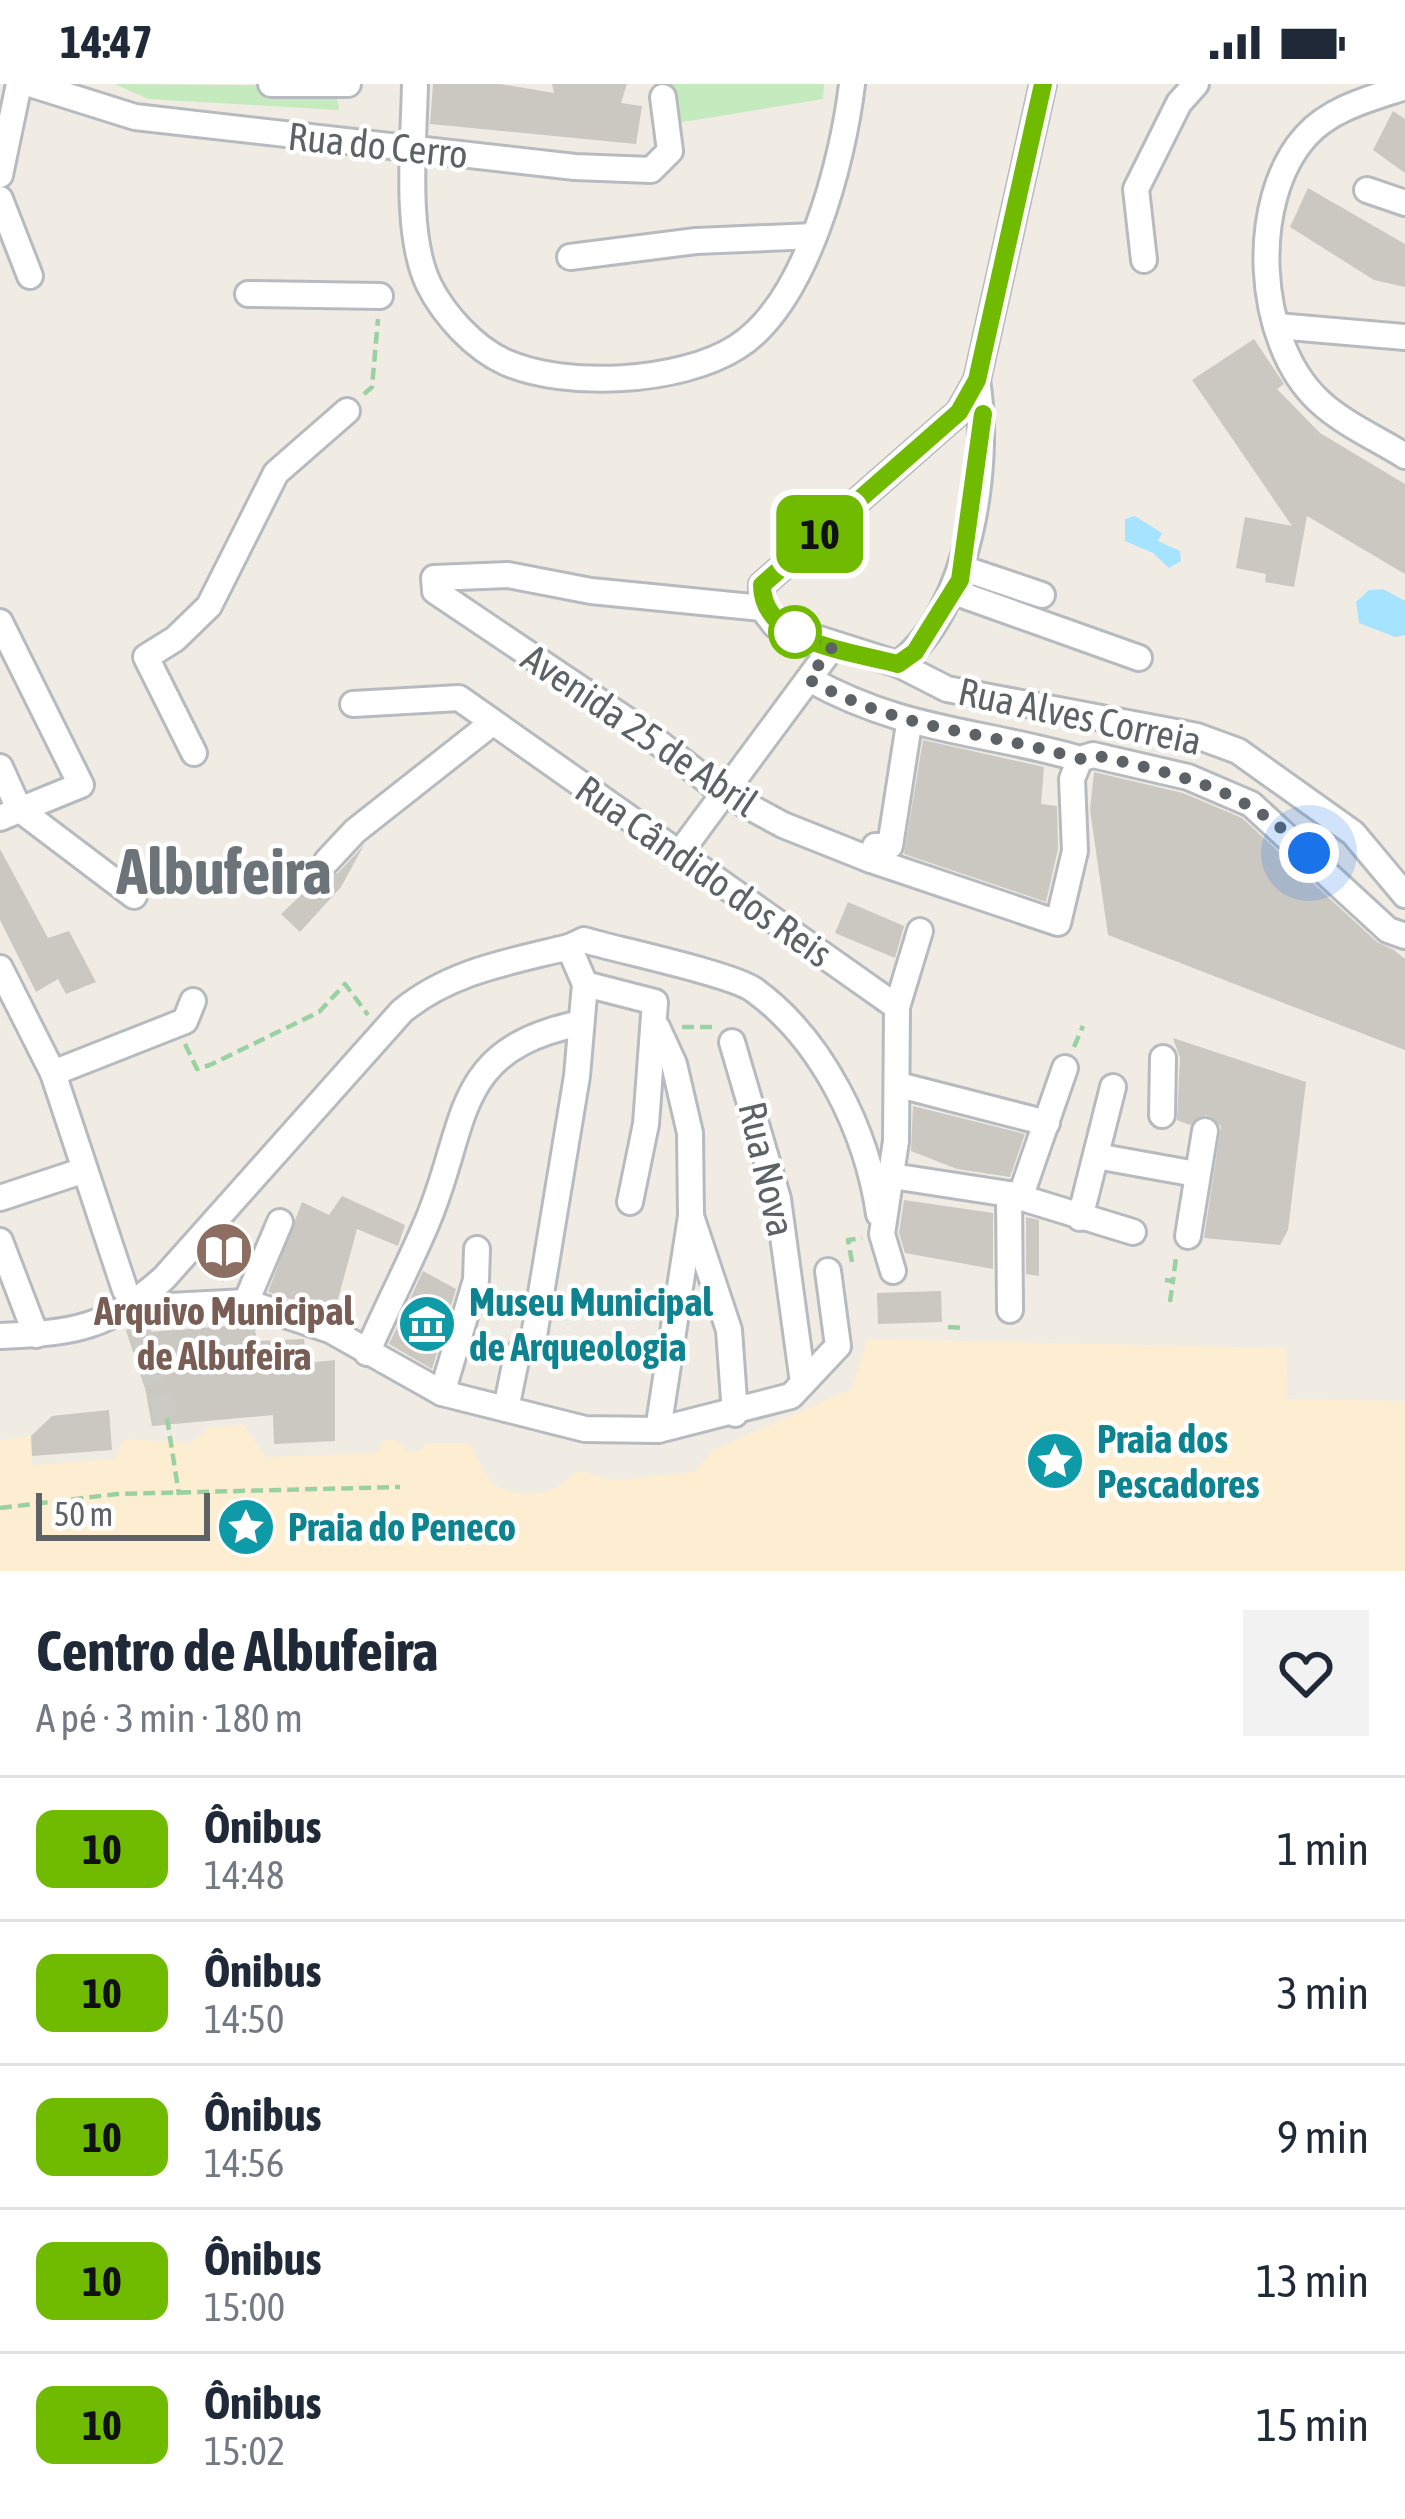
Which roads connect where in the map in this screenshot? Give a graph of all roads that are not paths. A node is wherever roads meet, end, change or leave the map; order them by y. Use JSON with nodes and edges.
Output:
{"nodes":[{"id":1,"x":19,"y":84,"type":"edge"},
{"id":2,"x":30,"y":84,"type":"edge"},
{"id":3,"x":271,"y":84,"type":"edge"},
{"id":4,"x":348,"y":84,"type":"edge"},
{"id":5,"x":415,"y":84,"type":"edge"},
{"id":6,"x":852,"y":84,"type":"edge"},
{"id":7,"x":1042,"y":84,"type":"edge"},
{"id":8,"x":1196,"y":84,"type":"edge"},
{"id":9,"x":1405,"y":87,"type":"edge"},
{"id":10,"x":662,"y":89,"type":"edge"},
{"id":11,"x":414,"y":149,"type":"junction"},
{"id":12,"x":0,"y":175,"type":"edge"},
{"id":13,"x":1367,"y":190,"type":"dead end"},
{"id":14,"x":0,"y":199,"type":"edge"},
{"id":15,"x":1405,"y":203,"type":"edge"},
{"id":16,"x":814,"y":236,"type":"junction"},
{"id":17,"x":570,"y":257,"type":"dead end"},
{"id":18,"x":1144,"y":260,"type":"dead end"},
{"id":19,"x":30,"y":276,"type":"dead end"},
{"id":20,"x":248,"y":293,"type":"dead end"},
{"id":21,"x":380,"y":296,"type":"road end"},
{"id":22,"x":1276,"y":326,"type":"junction"},
{"id":23,"x":1405,"y":338,"type":"edge"},
{"id":24,"x":347,"y":410,"type":"dead end"},
{"id":25,"x":971,"y":413,"type":"junction"},
{"id":26,"x":1405,"y":456,"type":"edge"},
{"id":27,"x":958,"y":580,"type":"junction"},
{"id":28,"x":434,"y":585,"type":"joint"},
{"id":29,"x":1042,"y":595,"type":"dead end"},
{"id":30,"x":762,"y":608,"type":"junction"},
{"id":31,"x":0,"y":622,"type":"edge"},
{"id":32,"x":833,"y":646,"type":"junction"},
{"id":33,"x":1139,"y":658,"type":"dead end"},
{"id":34,"x":898,"y":664,"type":"junction"},
{"id":35,"x":808,"y":679,"type":"junction"},
{"id":36,"x":353,"y":704,"type":"dead end"},
{"id":37,"x":492,"y":723,"type":"junction"},
{"id":38,"x":909,"y":724,"type":"junction"},
{"id":39,"x":194,"y":753,"type":"dead end"},
{"id":40,"x":1080,"y":759,"type":"junction"},
{"id":41,"x":0,"y":767,"type":"edge"},
{"id":42,"x":722,"y":792,"type":"junction"},
{"id":43,"x":10,"y":814,"type":"edge"},
{"id":44,"x":679,"y":854,"type":"junction"},
{"id":45,"x":871,"y":860,"type":"junction"},
{"id":46,"x":327,"y":861,"type":"dead end"},
{"id":47,"x":134,"y":896,"type":"dead end"},
{"id":48,"x":1405,"y":896,"type":"edge"},
{"id":49,"x":920,"y":931,"type":"dead end"},
{"id":50,"x":1405,"y":936,"type":"edge"},
{"id":51,"x":569,"y":947,"type":"junction"},
{"id":52,"x":0,"y":968,"type":"edge"},
{"id":53,"x":585,"y":984,"type":"junction"},
{"id":54,"x":897,"y":1007,"type":"junction"},
{"id":55,"x":189,"y":1011,"type":"road end"},
{"id":56,"x":581,"y":1022,"type":"junction"},
{"id":57,"x":662,"y":1027,"type":"junction"},
{"id":58,"x":732,"y":1042,"type":"road end"},
{"id":59,"x":1163,"y":1058,"type":"dead end"},
{"id":60,"x":1065,"y":1069,"type":"dead end"},
{"id":61,"x":52,"y":1073,"type":"junction"},
{"id":62,"x":899,"y":1085,"type":"junction"},
{"id":63,"x":1113,"y":1087,"type":"dead end"},
{"id":64,"x":1162,"y":1115,"type":"dead end"},
{"id":65,"x":1047,"y":1123,"type":"junction"},
{"id":66,"x":1205,"y":1131,"type":"dead end"},
{"id":67,"x":1096,"y":1156,"type":"junction"},
{"id":68,"x":85,"y":1170,"type":"junction"},
{"id":69,"x":1196,"y":1174,"type":"junction"},
{"id":70,"x":892,"y":1176,"type":"junction"},
{"id":71,"x":1014,"y":1196,"type":"junction"},
{"id":72,"x":0,"y":1198,"type":"edge"},
{"id":73,"x":630,"y":1202,"type":"dead end"},
{"id":74,"x":691,"y":1216,"type":"junction"},
{"id":75,"x":1080,"y":1218,"type":"junction"},
{"id":76,"x":280,"y":1222,"type":"dead end"},
{"id":77,"x":1133,"y":1232,"type":"dead end"},
{"id":78,"x":881,"y":1234,"type":"junction"},
{"id":79,"x":0,"y":1241,"type":"edge"},
{"id":80,"x":1182,"y":1246,"type":"road end"},
{"id":81,"x":477,"y":1249,"type":"dead end"},
{"id":82,"x":828,"y":1271,"type":"road end"},
{"id":83,"x":893,"y":1271,"type":"dead end"},
{"id":84,"x":245,"y":1303,"type":"junction"},
{"id":85,"x":123,"y":1306,"type":"junction"},
{"id":86,"x":1010,"y":1310,"type":"dead end"},
{"id":87,"x":36,"y":1334,"type":"junction"},
{"id":88,"x":0,"y":1336,"type":"edge"},
{"id":89,"x":367,"y":1353,"type":"junction"},
{"id":90,"x":802,"y":1383,"type":"junction"},
{"id":91,"x":442,"y":1393,"type":"junction"},
{"id":92,"x":506,"y":1408,"type":"junction"},
{"id":93,"x":735,"y":1414,"type":"junction"},
{"id":94,"x":658,"y":1430,"type":"junction"}],
"edges":[{"from":1,"to":12,"type":"street"},
{"from":2,"to":11,"type":"street","name":"Rua do Cerro"},
{"from":3,"to":4,"type":"street"},
{"from":5,"to":11,"type":"street"},
{"from":6,"to":16,"type":"street"},
{"from":7,"to":25,"type":"street"},
{"from":8,"to":18,"type":"street"},
{"from":9,"to":22,"type":"street"},
{"from":10,"to":11,"type":"street","name":"Rua do Cerro"},
{"from":11,"to":16,"type":"street"},
{"from":13,"to":15,"type":"street"},
{"from":14,"to":19,"type":"street"},
{"from":16,"to":17,"type":"street"},
{"from":20,"to":21,"type":"street"},
{"from":22,"to":23,"type":"street"},
{"from":22,"to":26,"type":"street"},
{"from":24,"to":39,"type":"street"},
{"from":25,"to":27,"type":"street"},
{"from":25,"to":30,"type":"street"},
{"from":27,"to":29,"type":"street"},
{"from":27,"to":33,"type":"street"},
{"from":27,"to":34,"type":"street"},
{"from":28,"to":30,"type":"street","name":"Rua Alves Correia"},
{"from":28,"to":42,"type":"street","name":"Avenida 25 de Abril"},
{"from":30,"to":32,"type":"street","name":"Rua Alves Correia"},
{"from":31,"to":43,"type":"street"},
{"from":32,"to":34,"type":"street","name":"Rua Alves Correia"},
{"from":32,"to":35,"type":"street"},
{"from":34,"to":48,"type":"street","name":"Rua Alves Correia"},
{"from":35,"to":38,"type":"street"},
{"from":35,"to":42,"type":"street"},
{"from":36,"to":37,"type":"street","name":"Rua Cândido dos Reis"},
{"from":37,"to":44,"type":"street","name":"Rua Cândido dos Reis"},
{"from":37,"to":46,"type":"street"},
{"from":38,"to":40,"type":"street"},
{"from":38,"to":45,"type":"street"},
{"from":40,"to":45,"type":"street","name":"Avenida 25 de Abril"},
{"from":40,"to":50,"type":"street"},
{"from":41,"to":43,"type":"street"},
{"from":42,"to":44,"type":"street"},
{"from":42,"to":45,"type":"street","name":"Avenida 25 de Abril"},
{"from":43,"to":47,"type":"street"},
{"from":44,"to":54,"type":"street","name":"Rua Cândido dos Reis"},
{"from":49,"to":54,"type":"street"},
{"from":51,"to":53,"type":"street"},
{"from":51,"to":78,"type":"street"},
{"from":51,"to":85,"type":"street"},
{"from":52,"to":61,"type":"street"},
{"from":53,"to":56,"type":"street"},
{"from":53,"to":57,"type":"street"},
{"from":54,"to":62,"type":"street"},
{"from":55,"to":61,"type":"street"},
{"from":56,"to":89,"type":"street"},
{"from":56,"to":92,"type":"street"},
{"from":57,"to":73,"type":"street"},
{"from":57,"to":74,"type":"street"},
{"from":58,"to":90,"type":"street","name":"Rua Nova"},
{"from":59,"to":64,"type":"street"},
{"from":60,"to":65,"type":"street"},
{"from":61,"to":68,"type":"street"},
{"from":62,"to":65,"type":"street"},
{"from":62,"to":70,"type":"street"},
{"from":63,"to":67,"type":"street"},
{"from":65,"to":71,"type":"street"},
{"from":66,"to":69,"type":"street"},
{"from":67,"to":69,"type":"street"},
{"from":67,"to":75,"type":"street"},
{"from":68,"to":72,"type":"street"},
{"from":68,"to":85,"type":"street"},
{"from":69,"to":80,"type":"street"},
{"from":70,"to":71,"type":"street"},
{"from":70,"to":78,"type":"street"},
{"from":71,"to":75,"type":"street"},
{"from":71,"to":86,"type":"street"},
{"from":74,"to":93,"type":"street"},
{"from":74,"to":94,"type":"street"},
{"from":75,"to":77,"type":"street"},
{"from":76,"to":84,"type":"street"},
{"from":78,"to":83,"type":"street"},
{"from":79,"to":87,"type":"street"},
{"from":81,"to":91,"type":"street"},
{"from":82,"to":90,"type":"street"},
{"from":84,"to":85,"type":"street"},
{"from":84,"to":89,"type":"street"},
{"from":85,"to":87,"type":"street"},
{"from":87,"to":88,"type":"street"},
{"from":89,"to":91,"type":"street"},
{"from":90,"to":93,"type":"street"},
{"from":91,"to":92,"type":"street"},
{"from":92,"to":94,"type":"street"},
{"from":93,"to":94,"type":"street"}]}
